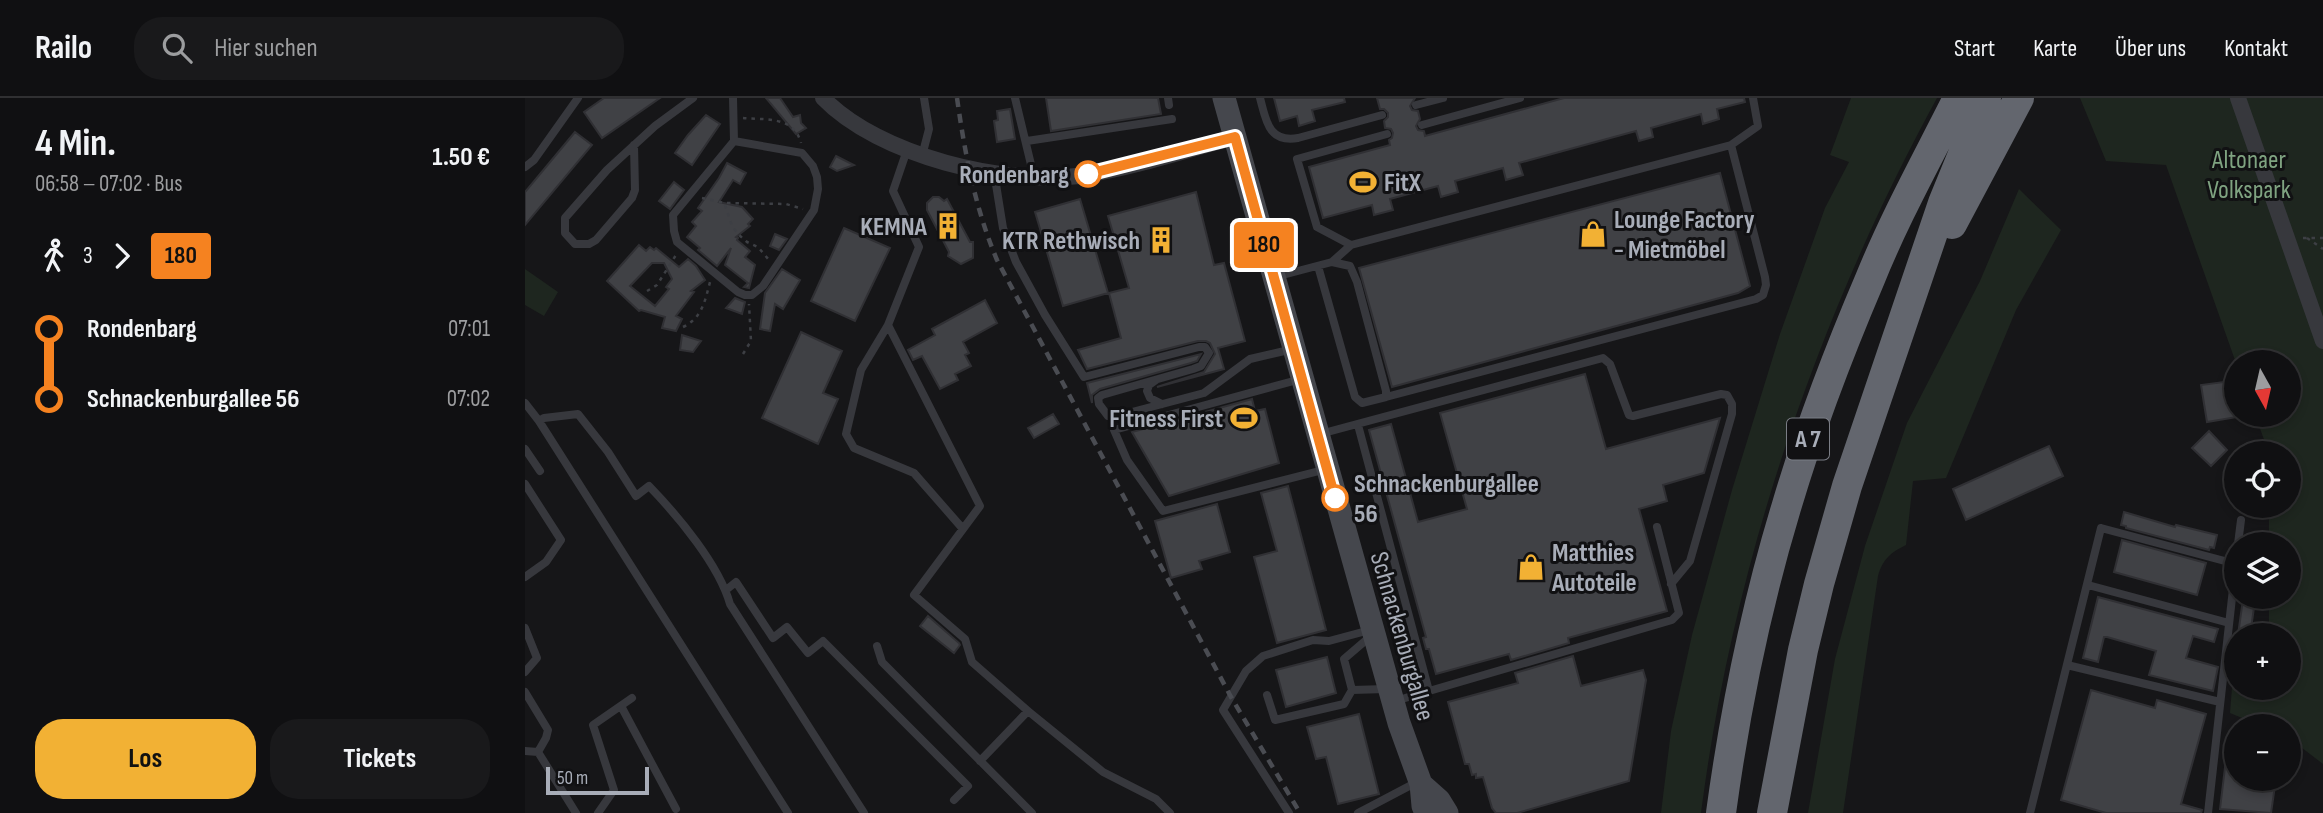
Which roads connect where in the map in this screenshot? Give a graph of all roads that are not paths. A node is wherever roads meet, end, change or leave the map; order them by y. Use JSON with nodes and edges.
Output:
{"nodes":[{"id":1,"x":578,"y":98,"type":"edge"},
{"id":2,"x":693,"y":98,"type":"edge"},
{"id":3,"x":733,"y":98,"type":"edge"},
{"id":4,"x":823,"y":98,"type":"edge"},
{"id":5,"x":924,"y":98,"type":"edge"},
{"id":6,"x":1016,"y":98,"type":"edge"},
{"id":7,"x":1224,"y":98,"type":"edge"},
{"id":8,"x":1260,"y":98,"type":"edge"},
{"id":9,"x":1443,"y":98,"type":"edge"},
{"id":10,"x":1520,"y":98,"type":"edge"},
{"id":11,"x":1753,"y":98,"type":"edge"},
{"id":12,"x":1958,"y":98,"type":"edge"},
{"id":13,"x":1986,"y":98,"type":"edge"},
{"id":14,"x":2019,"y":98,"type":"edge"},
{"id":15,"x":2241,"y":99,"type":"edge"},
{"id":16,"x":1416,"y":105,"type":"dead end"},
{"id":17,"x":1382,"y":115,"type":"dead end"},
{"id":18,"x":1172,"y":120,"type":"dead end"},
{"id":19,"x":1422,"y":125,"type":"dead end"},
{"id":20,"x":1387,"y":134,"type":"dead end"},
{"id":21,"x":1235,"y":137,"type":"junction"},
{"id":22,"x":734,"y":141,"type":"junction"},
{"id":23,"x":1027,"y":141,"type":"junction"},
{"id":24,"x":634,"y":145,"type":"junction"},
{"id":25,"x":1731,"y":145,"type":"junction"},
{"id":26,"x":915,"y":153,"type":"junction"},
{"id":27,"x":525,"y":167,"type":"edge"},
{"id":28,"x":995,"y":172,"type":"junction"},
{"id":29,"x":1034,"y":177,"type":"junction"},
{"id":30,"x":1351,"y":245,"type":"junction"},
{"id":31,"x":1332,"y":262,"type":"junction"},
{"id":32,"x":1318,"y":266,"type":"junction"},
{"id":33,"x":1274,"y":278,"type":"junction"},
{"id":34,"x":888,"y":325,"type":"junction"},
{"id":35,"x":2323,"y":341,"type":"edge"},
{"id":36,"x":1293,"y":349,"type":"junction"},
{"id":37,"x":1884,"y":377,"type":"junction"},
{"id":38,"x":1158,"y":379,"type":"junction"},
{"id":39,"x":1301,"y":379,"type":"junction"},
{"id":40,"x":1387,"y":397,"type":"junction"},
{"id":41,"x":525,"y":403,"type":"edge"},
{"id":42,"x":1162,"y":404,"type":"junction"},
{"id":43,"x":539,"y":421,"type":"junction"},
{"id":44,"x":1358,"y":425,"type":"junction"},
{"id":45,"x":1317,"y":435,"type":"junction"},
{"id":46,"x":526,"y":453,"type":"edge"},
{"id":47,"x":1327,"y":469,"type":"junction"},
{"id":48,"x":541,"y":471,"type":"dead end"},
{"id":49,"x":525,"y":484,"type":"edge"},
{"id":50,"x":2241,"y":520,"type":"dead end"},
{"id":51,"x":1657,"y":527,"type":"dead end"},
{"id":52,"x":963,"y":529,"type":"junction"},
{"id":53,"x":2240,"y":532,"type":"edge"},
{"id":54,"x":2224,"y":559,"type":"edge"},
{"id":55,"x":525,"y":577,"type":"edge"},
{"id":56,"x":1671,"y":584,"type":"junction"},
{"id":57,"x":2088,"y":585,"type":"junction"},
{"id":58,"x":726,"y":590,"type":"junction"},
{"id":59,"x":2231,"y":609,"type":"edge"},
{"id":60,"x":2229,"y":623,"type":"joint"},
{"id":61,"x":525,"y":628,"type":"edge"},
{"id":62,"x":1373,"y":632,"type":"junction"},
{"id":63,"x":877,"y":646,"type":"dead end"},
{"id":64,"x":2067,"y":666,"type":"junction"},
{"id":65,"x":2224,"y":667,"type":"edge"},
{"id":66,"x":525,"y":672,"type":"edge"},
{"id":67,"x":1352,"y":690,"type":"junction"},
{"id":68,"x":1429,"y":691,"type":"junction"},
{"id":69,"x":525,"y":692,"type":"edge"},
{"id":70,"x":1267,"y":695,"type":"dead end"},
{"id":71,"x":1391,"y":695,"type":"junction"},
{"id":72,"x":632,"y":698,"type":"dead end"},
{"id":73,"x":2220,"y":702,"type":"junction"},
{"id":74,"x":621,"y":706,"type":"junction"},
{"id":75,"x":1028,"y":711,"type":"junction"},
{"id":76,"x":525,"y":751,"type":"edge"},
{"id":77,"x":538,"y":752,"type":"junction"},
{"id":78,"x":980,"y":761,"type":"junction"},
{"id":79,"x":1420,"y":782,"type":"junction"},
{"id":80,"x":954,"y":800,"type":"dead end"},
{"id":81,"x":676,"y":810,"type":"dead end"},
{"id":82,"x":576,"y":813,"type":"edge"},
{"id":83,"x":598,"y":813,"type":"edge"},
{"id":84,"x":788,"y":813,"type":"edge"},
{"id":85,"x":863,"y":813,"type":"edge"},
{"id":86,"x":1032,"y":813,"type":"edge"},
{"id":87,"x":1170,"y":813,"type":"edge"},
{"id":88,"x":1289,"y":813,"type":"edge"},
{"id":89,"x":1358,"y":813,"type":"edge"},
{"id":90,"x":1426,"y":813,"type":"edge"},
{"id":91,"x":1447,"y":813,"type":"edge"},
{"id":92,"x":1721,"y":813,"type":"edge"},
{"id":93,"x":1772,"y":813,"type":"edge"},
{"id":94,"x":2030,"y":813,"type":"edge"},
{"id":95,"x":2208,"y":813,"type":"edge"}],
"edges":[{"from":1,"to":27,"type":"lane"},
{"from":2,"to":24,"type":"lane"},
{"from":3,"to":22,"type":"lane"},
{"from":4,"to":26,"type":"street"},
{"from":5,"to":26,"type":"lane"},
{"from":6,"to":23,"type":"lane"},
{"from":7,"to":21,"type":"main road","name":"Schnackenburgallee"},
{"from":8,"to":17,"type":"lane"},
{"from":9,"to":16,"type":"lane"},
{"from":10,"to":19,"type":"lane"},
{"from":11,"to":25,"type":"lane"},
{"from":12,"to":92,"type":"highway","number":"A 7"},
{"from":13,"to":37,"type":"highway","number":"A 7"},
{"from":14,"to":37,"type":"highway"},
{"from":15,"to":35,"type":"street"},
{"from":18,"to":23,"type":"lane"},
{"from":20,"to":30,"type":"lane"},
{"from":21,"to":29,"type":"street"},
{"from":21,"to":33,"type":"main road","name":"Schnackenburgallee"},
{"from":22,"to":22,"type":"lane"},
{"from":23,"to":29,"type":"lane"},
{"from":24,"to":24,"type":"lane"},
{"from":25,"to":30,"type":"lane"},
{"from":25,"to":40,"type":"lane"},
{"from":26,"to":28,"type":"street"},
{"from":26,"to":34,"type":"lane"},
{"from":28,"to":29,"type":"street"},
{"from":28,"to":38,"type":"lane"},
{"from":30,"to":31,"type":"lane"},
{"from":31,"to":32,"type":"lane"},
{"from":31,"to":40,"type":"lane"},
{"from":32,"to":33,"type":"lane"},
{"from":32,"to":40,"type":"lane"},
{"from":33,"to":36,"type":"main road","name":"Schnackenburgallee"},
{"from":34,"to":52,"type":"lane"},
{"from":34,"to":52,"type":"lane"},
{"from":36,"to":39,"type":"main road","name":"Schnackenburgallee"},
{"from":36,"to":42,"type":"lane"},
{"from":37,"to":93,"type":"highway","number":"A 7"},
{"from":38,"to":42,"type":"lane"},
{"from":38,"to":42,"type":"lane"},
{"from":39,"to":45,"type":"main road","name":"Schnackenburgallee"},
{"from":39,"to":47,"type":"lane"},
{"from":41,"to":43,"type":"lane"},
{"from":43,"to":58,"type":"lane"},
{"from":43,"to":84,"type":"lane"},
{"from":44,"to":45,"type":"lane"},
{"from":44,"to":56,"type":"lane"},
{"from":44,"to":68,"type":"lane"},
{"from":45,"to":47,"type":"main road","name":"Schnackenburgallee"},
{"from":46,"to":48,"type":"lane"},
{"from":47,"to":62,"type":"main road","name":"Schnackenburgallee"},
{"from":49,"to":55,"type":"lane"},
{"from":50,"to":53,"type":"lane"},
{"from":51,"to":56,"type":"lane"},
{"from":52,"to":75,"type":"lane"},
{"from":54,"to":57,"type":"lane"},
{"from":56,"to":68,"type":"lane"},
{"from":57,"to":60,"type":"lane"},
{"from":57,"to":64,"type":"lane"},
{"from":58,"to":80,"type":"lane"},
{"from":58,"to":85,"type":"lane"},
{"from":59,"to":60,"type":"lane"},
{"from":61,"to":66,"type":"lane"},
{"from":62,"to":67,"type":"lane"},
{"from":62,"to":71,"type":"main road","name":"Schnackenburgallee"},
{"from":62,"to":88,"type":"lane"},
{"from":63,"to":78,"type":"lane"},
{"from":64,"to":73,"type":"lane"},
{"from":64,"to":94,"type":"lane"},
{"from":65,"to":73,"type":"lane"},
{"from":67,"to":70,"type":"lane"},
{"from":67,"to":71,"type":"lane"},
{"from":68,"to":71,"type":"lane"},
{"from":69,"to":77,"type":"lane"},
{"from":71,"to":79,"type":"main road","name":"Schnackenburgallee"},
{"from":72,"to":74,"type":"lane"},
{"from":73,"to":95,"type":"lane"},
{"from":74,"to":81,"type":"lane"},
{"from":74,"to":83,"type":"lane"},
{"from":75,"to":78,"type":"lane"},
{"from":75,"to":87,"type":"lane"},
{"from":76,"to":77,"type":"lane"},
{"from":77,"to":82,"type":"lane"},
{"from":78,"to":86,"type":"lane"},
{"from":79,"to":89,"type":"lane"},
{"from":79,"to":90,"type":"main road","name":"Schnackenburgallee"},
{"from":79,"to":91,"type":"main road","name":"Schnackenburgallee"}]}
